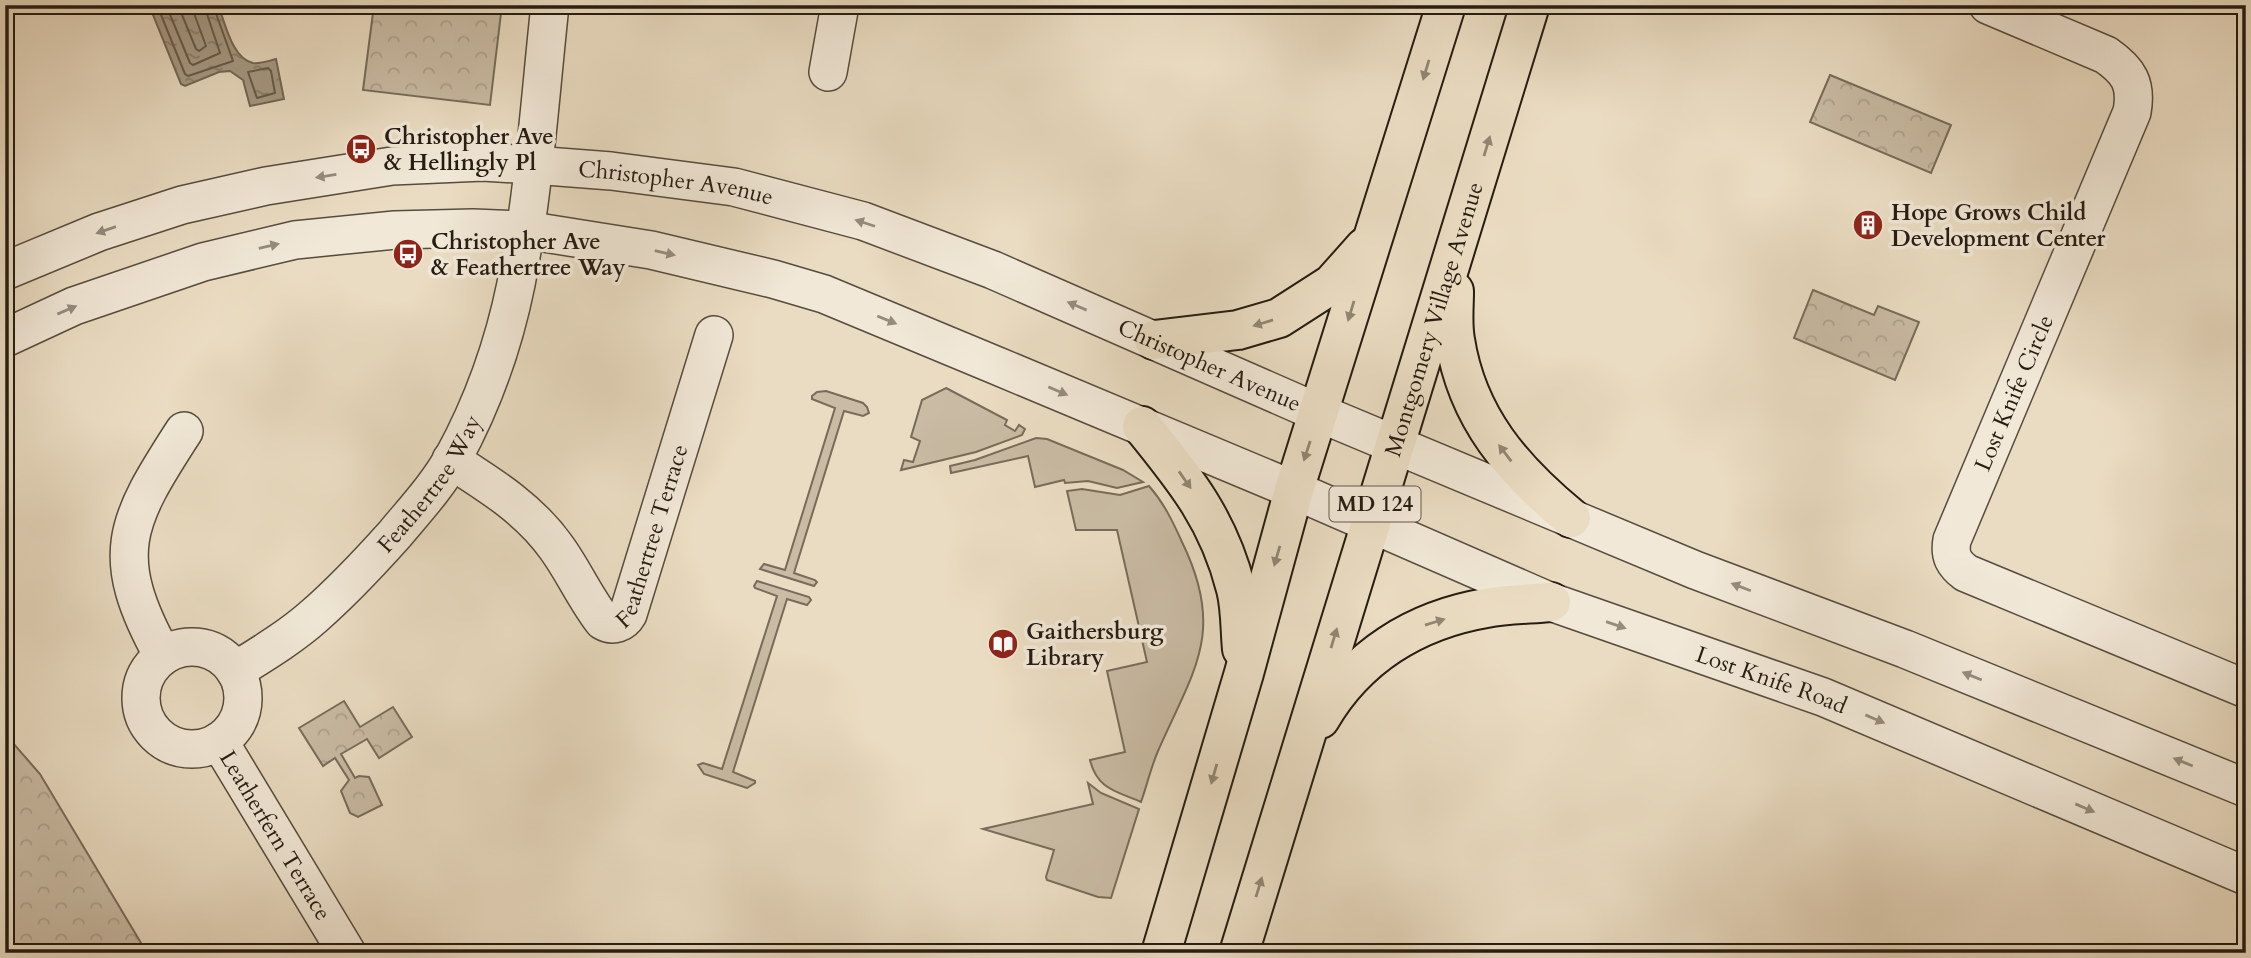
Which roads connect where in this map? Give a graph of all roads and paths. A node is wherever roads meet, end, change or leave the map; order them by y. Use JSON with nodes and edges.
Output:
{"nodes":[{"id":1,"x":550,"y":5,"type":"edge"},
{"id":2,"x":840,"y":5,"type":"edge"},
{"id":3,"x":1446,"y":5,"type":"edge"},
{"id":4,"x":1530,"y":5,"type":"edge"},
{"id":5,"x":1988,"y":5,"type":"edge"},
{"id":6,"x":828,"y":72,"type":"dead end"},
{"id":7,"x":533,"y":165,"type":"junction"},
{"id":8,"x":525,"y":230,"type":"junction"},
{"id":9,"x":1374,"y":237,"type":"junction"},
{"id":10,"x":1453,"y":258,"type":"junction"},
{"id":11,"x":5,"y":271,"type":"edge"},
{"id":12,"x":714,"y":335,"type":"dead end"},
{"id":13,"x":5,"y":338,"type":"edge"},
{"id":14,"x":1154,"y":340,"type":"junction"},
{"id":15,"x":1319,"y":413,"type":"junction"},
{"id":16,"x":1142,"y":426,"type":"junction"},
{"id":17,"x":184,"y":431,"type":"dead end"},
{"id":18,"x":1394,"y":444,"type":"junction"},
{"id":19,"x":451,"y":460,"type":"junction"},
{"id":20,"x":1294,"y":490,"type":"junction"},
{"id":21,"x":1572,"y":518,"type":"junction"},
{"id":22,"x":1369,"y":523,"type":"junction"},
{"id":23,"x":1551,"y":602,"type":"junction"},
{"id":24,"x":163,"y":656,"type":"junction"},
{"id":25,"x":235,"y":671,"type":"junction"},
{"id":26,"x":1244,"y":673,"type":"junction"},
{"id":27,"x":2246,"y":689,"type":"edge"},
{"id":28,"x":219,"y":741,"type":"junction"},
{"id":29,"x":1301,"y":750,"type":"junction"},
{"id":30,"x":2246,"y":788,"type":"edge"},
{"id":31,"x":2246,"y":876,"type":"edge"},
{"id":32,"x":347,"y":953,"type":"edge"},
{"id":33,"x":1161,"y":953,"type":"edge"},
{"id":34,"x":1239,"y":953,"type":"edge"}],
"edges":[{"from":1,"to":7,"type":"street","name":"Feathertree Way"},
{"from":2,"to":6,"type":"street"},
{"from":3,"to":9,"type":"main road","number":"MD 124","one_way":true},
{"from":10,"to":4,"type":"main road","name":"Montgomery Village Avenue","number":"MD 124","one_way":true},
{"from":5,"to":27,"type":"street","name":"Lost Knife Circle"},
{"from":7,"to":8,"type":"street","name":"Feathertree Way"},
{"from":7,"to":11,"type":"street","name":"Christopher Avenue","one_way":true},
{"from":14,"to":7,"type":"street","name":"Christopher Avenue","one_way":true},
{"from":13,"to":8,"type":"street","one_way":true},
{"from":8,"to":16,"type":"street","one_way":true},
{"from":8,"to":19,"type":"street","name":"Feathertree Way"},
{"from":9,"to":14,"type":"main road","one_way":true},
{"from":9,"to":15,"type":"main road","number":"MD 124","one_way":true},
{"from":10,"to":18,"type":"main road","name":"Montgomery Village Avenue","number":"MD 124"},
{"from":21,"to":10,"type":"main road","one_way":true},
{"from":12,"to":19,"type":"street","name":"Feathertree Terrace"},
{"from":14,"to":15,"type":"street","name":"Christopher Avenue"},
{"from":15,"to":18,"type":"street"},
{"from":15,"to":20,"type":"main road","number":"MD 124","one_way":true},
{"from":16,"to":20,"type":"street"},
{"from":16,"to":26,"type":"main road","one_way":true},
{"from":17,"to":24,"type":"street"},
{"from":18,"to":21,"type":"street"},
{"from":18,"to":22,"type":"main road","name":"Montgomery Village Avenue","number":"MD 124"},
{"from":19,"to":25,"type":"street","name":"Feathertree Way"},
{"from":20,"to":22,"type":"street","name":"Lost Knife Road"},
{"from":20,"to":26,"type":"main road","number":"MD 124","one_way":true},
{"from":30,"to":21,"type":"street","one_way":true},
{"from":22,"to":23,"type":"street","name":"Lost Knife Road"},
{"from":29,"to":22,"type":"main road","name":"Montgomery Village Avenue","number":"MD 124","one_way":true},
{"from":29,"to":23,"type":"main road","one_way":true},
{"from":23,"to":31,"type":"street","name":"Lost Knife Road","one_way":true},
{"from":24,"to":25,"type":"street"},
{"from":24,"to":28,"type":"street","name":"Leatherfern Terrace"},
{"from":25,"to":28,"type":"street"},
{"from":26,"to":33,"type":"main road","number":"MD 124","one_way":true},
{"from":28,"to":32,"type":"street","name":"Leatherfern Terrace"},
{"from":34,"to":29,"type":"main road","name":"Montgomery Village Avenue","number":"MD 124","one_way":true}]}
